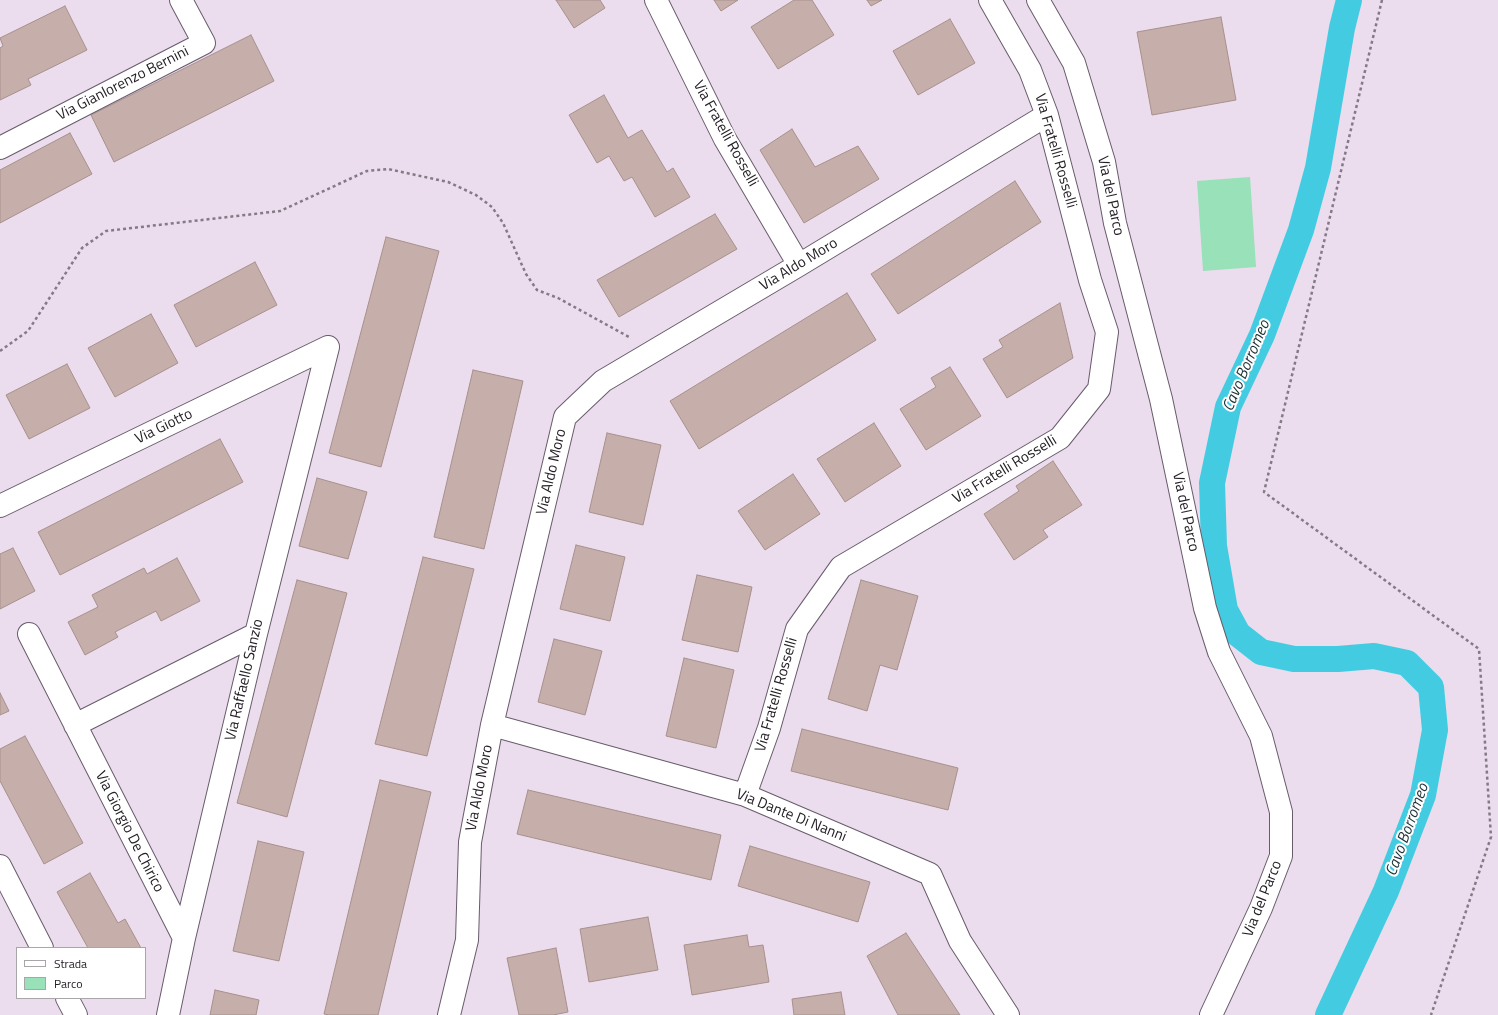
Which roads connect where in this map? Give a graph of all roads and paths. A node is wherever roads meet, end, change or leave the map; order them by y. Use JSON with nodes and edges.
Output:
{"nodes":[{"id":1,"x":181,"y":0,"type":"edge"},
{"id":2,"x":656,"y":0,"type":"edge"},
{"id":3,"x":990,"y":0,"type":"edge"},
{"id":4,"x":1038,"y":0,"type":"edge"},
{"id":5,"x":1382,"y":0,"type":"edge"},
{"id":6,"x":1047,"y":115,"type":"junction"},
{"id":7,"x":0,"y":148,"type":"edge"},
{"id":8,"x":799,"y":265,"type":"junction"},
{"id":9,"x":328,"y":347,"type":"joint"},
{"id":10,"x":0,"y":351,"type":"edge"},
{"id":11,"x":654,"y":351,"type":"junction"},
{"id":12,"x":0,"y":506,"type":"edge"},
{"id":13,"x":29,"y":634,"type":"dead end"},
{"id":14,"x":256,"y":634,"type":"junction"},
{"id":15,"x":74,"y":725,"type":"junction"},
{"id":16,"x":492,"y":725,"type":"junction"},
{"id":17,"x":745,"y":796,"type":"junction"},
{"id":18,"x":0,"y":866,"type":"edge"},
{"id":19,"x":184,"y":938,"type":"junction"},
{"id":20,"x":41,"y":947,"type":"edge"},
{"id":21,"x":68,"y":999,"type":"edge"},
{"id":22,"x":76,"y":1015,"type":"edge"},
{"id":23,"x":168,"y":1015,"type":"edge"},
{"id":24,"x":449,"y":1015,"type":"edge"},
{"id":25,"x":1008,"y":1015,"type":"edge"},
{"id":26,"x":1211,"y":1015,"type":"edge"},
{"id":27,"x":1431,"y":1015,"type":"edge"}],
"edges":[{"from":1,"to":7,"type":"street","name":"Via Gianlorenzo Bernini"},
{"from":2,"to":8,"type":"street","name":"Via Fratelli Rosselli"},
{"from":3,"to":6,"type":"street","name":"Via Fratelli Rosselli"},
{"from":4,"to":26,"type":"street","name":"Via del Parco"},
{"from":5,"to":27,"type":"path"},
{"from":6,"to":8,"type":"street","name":"Via Aldo Moro"},
{"from":6,"to":17,"type":"street","name":"Via Fratelli Rosselli"},
{"from":8,"to":11,"type":"street","name":"Via Aldo Moro"},
{"from":9,"to":12,"type":"street","name":"Via Giotto"},
{"from":9,"to":14,"type":"street","name":"Via Raffaello Sanzio"},
{"from":10,"to":11,"type":"path"},
{"from":11,"to":16,"type":"street","name":"Via Aldo Moro"},
{"from":13,"to":15,"type":"street","name":"Via Giorgio De Chirico"},
{"from":14,"to":15,"type":"street"},
{"from":14,"to":19,"type":"street","name":"Via Raffaello Sanzio"},
{"from":15,"to":19,"type":"street","name":"Via Giorgio De Chirico"},
{"from":16,"to":17,"type":"street","name":"Via Dante Di Nanni"},
{"from":16,"to":24,"type":"street","name":"Via Aldo Moro"},
{"from":17,"to":25,"type":"street","name":"Via Dante Di Nanni"},
{"from":18,"to":20,"type":"street"},
{"from":19,"to":23,"type":"street","name":"Via Raffaello Sanzio"},
{"from":21,"to":22,"type":"street"}]}
